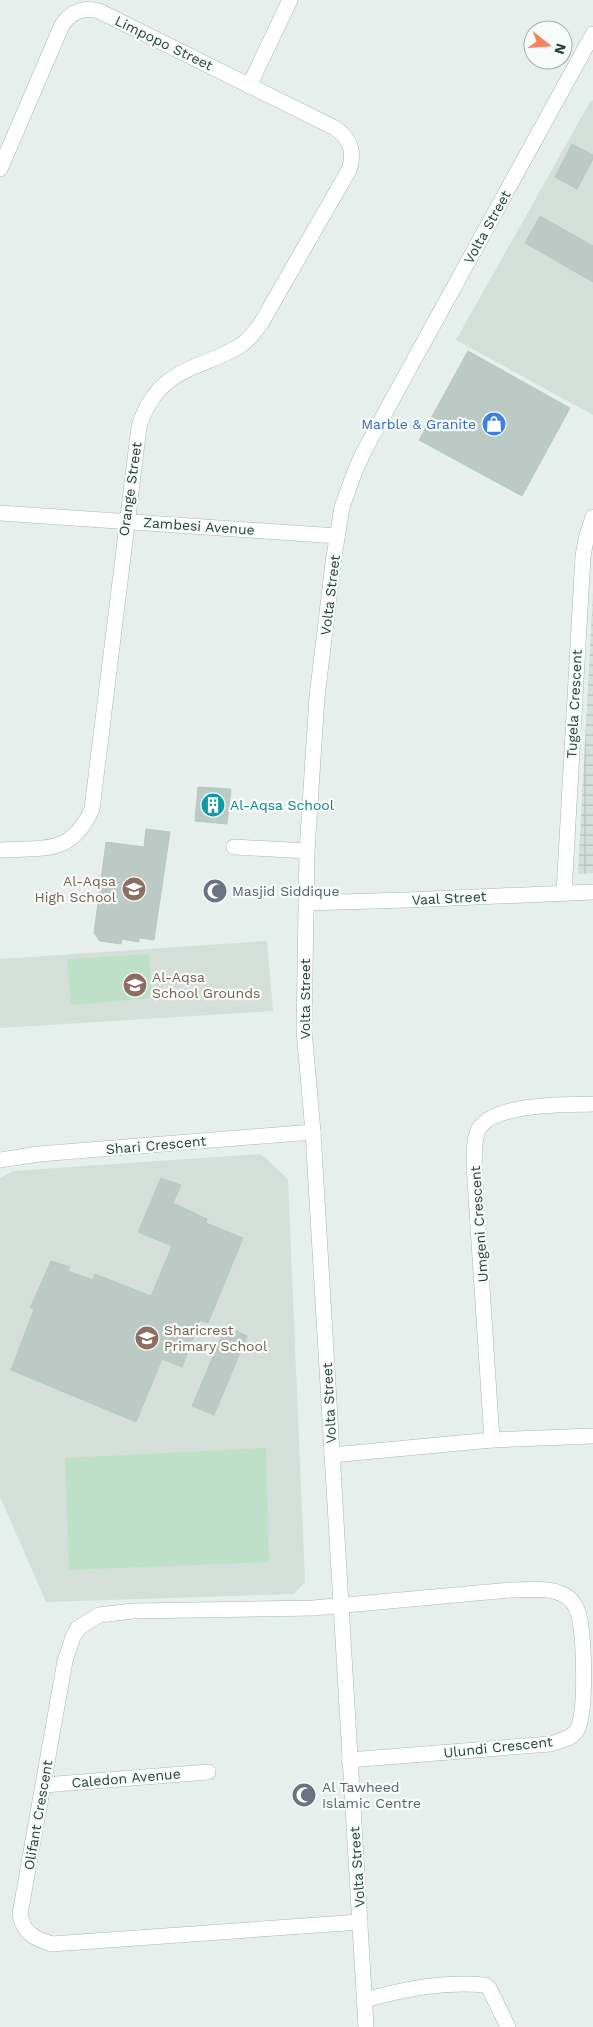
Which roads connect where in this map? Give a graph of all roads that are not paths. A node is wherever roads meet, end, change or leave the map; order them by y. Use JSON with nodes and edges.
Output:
{"nodes":[{"id":1,"x":290,"y":0,"type":"edge"},
{"id":2,"x":593,"y":34,"type":"edge"},
{"id":3,"x":249,"y":86,"type":"junction"},
{"id":4,"x":350,"y":143,"type":"joint"},
{"id":5,"x":0,"y":169,"type":"edge"},
{"id":6,"x":0,"y":513,"type":"edge"},
{"id":7,"x":593,"y":518,"type":"edge"},
{"id":8,"x":126,"y":521,"type":"junction"},
{"id":9,"x":337,"y":536,"type":"junction"},
{"id":10,"x":234,"y":846,"type":"dead end"},
{"id":11,"x":0,"y":850,"type":"edge"},
{"id":12,"x":307,"y":851,"type":"junction"},
{"id":13,"x":593,"y":892,"type":"edge"},
{"id":14,"x":564,"y":893,"type":"junction"},
{"id":15,"x":306,"y":903,"type":"junction"},
{"id":16,"x":593,"y":1104,"type":"edge"},
{"id":17,"x":313,"y":1132,"type":"junction"},
{"id":18,"x":0,"y":1160,"type":"edge"},
{"id":19,"x":593,"y":1436,"type":"edge"},
{"id":20,"x":492,"y":1440,"type":"junction"},
{"id":21,"x":332,"y":1455,"type":"junction"},
{"id":22,"x":340,"y":1605,"type":"junction"},
{"id":23,"x":349,"y":1760,"type":"junction"},
{"id":24,"x":208,"y":1772,"type":"dead end"},
{"id":25,"x":44,"y":1785,"type":"junction"},
{"id":26,"x":360,"y":1922,"type":"junction"},
{"id":27,"x":365,"y":2000,"type":"junction"},
{"id":28,"x":366,"y":2027,"type":"edge"},
{"id":29,"x":508,"y":2027,"type":"edge"}],
"edges":[{"from":1,"to":3,"type":"street"},
{"from":2,"to":9,"type":"street","name":"Volta Street"},
{"from":3,"to":4,"type":"street","name":"Limpopo Street"},
{"from":3,"to":5,"type":"street","name":"Limpopo Street"},
{"from":4,"to":8,"type":"street","name":"Orange Street"},
{"from":6,"to":8,"type":"street","name":"Zambesi Avenue"},
{"from":7,"to":14,"type":"street","name":"Tugela Crescent"},
{"from":8,"to":9,"type":"street","name":"Zambesi Avenue"},
{"from":8,"to":11,"type":"street","name":"Orange Street"},
{"from":9,"to":12,"type":"street","name":"Volta Street"},
{"from":10,"to":12,"type":"street"},
{"from":12,"to":15,"type":"street","name":"Volta Street"},
{"from":13,"to":14,"type":"street","name":"Vaal Street"},
{"from":14,"to":15,"type":"street","name":"Vaal Street"},
{"from":15,"to":17,"type":"street","name":"Volta Street"},
{"from":16,"to":20,"type":"street","name":"Umgeni Crescent"},
{"from":17,"to":18,"type":"street","name":"Shari Crescent"},
{"from":17,"to":21,"type":"street","name":"Volta Street"},
{"from":19,"to":20,"type":"street"},
{"from":20,"to":21,"type":"street"},
{"from":21,"to":22,"type":"street","name":"Volta Street"},
{"from":22,"to":23,"type":"street","name":"Volta Street"},
{"from":22,"to":23,"type":"street","name":"Ulundi Crescent"},
{"from":22,"to":25,"type":"street","name":"Olifant Crescent"},
{"from":23,"to":26,"type":"street","name":"Volta Street"},
{"from":24,"to":25,"type":"street","name":"Caledon Avenue"},
{"from":25,"to":26,"type":"street","name":"Olifant Crescent"},
{"from":26,"to":27,"type":"street","name":"Volta Street"},
{"from":27,"to":28,"type":"street","name":"Volta Street"},
{"from":27,"to":29,"type":"street"}]}
